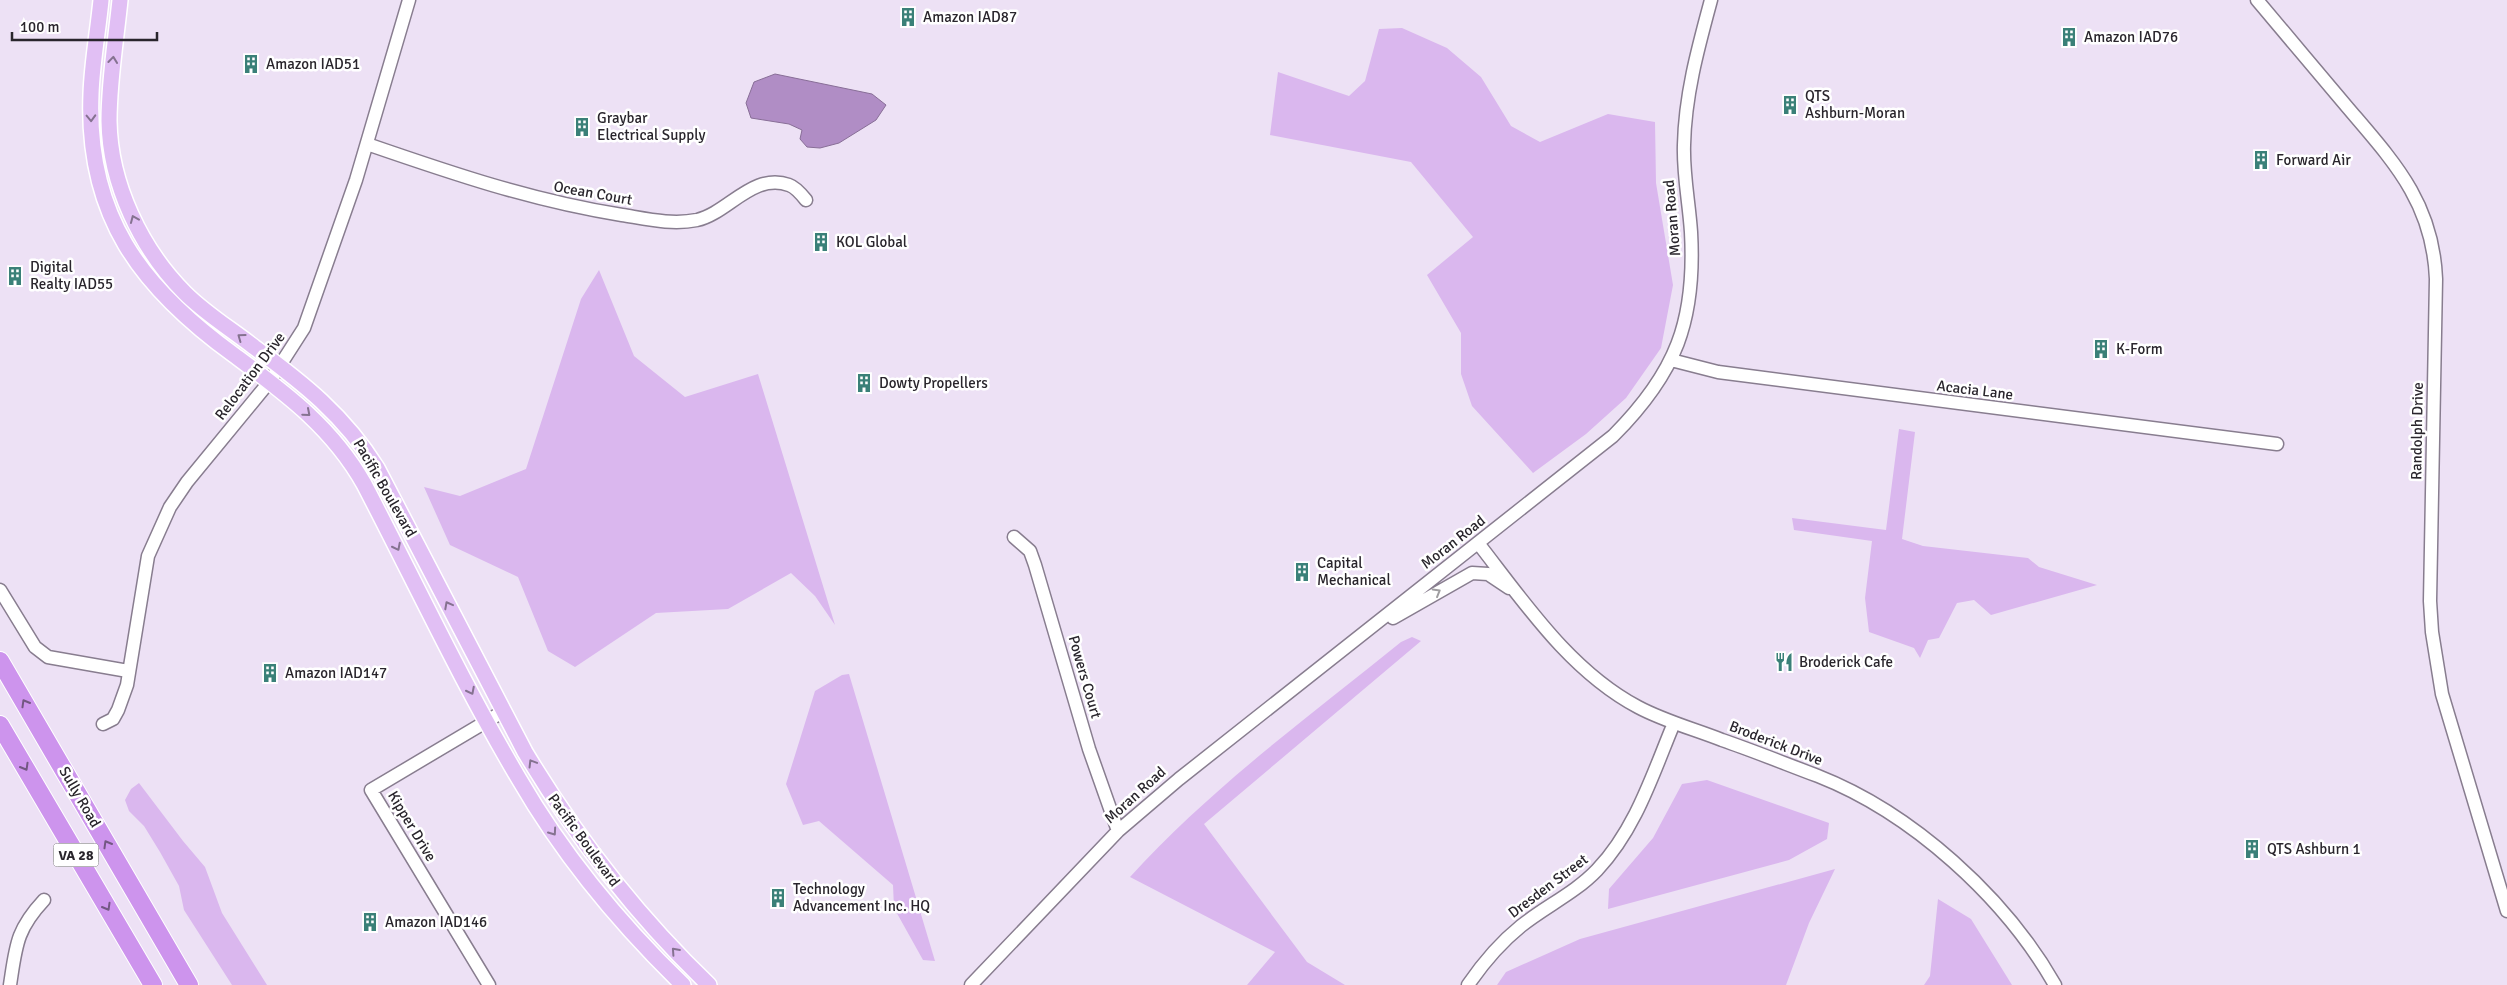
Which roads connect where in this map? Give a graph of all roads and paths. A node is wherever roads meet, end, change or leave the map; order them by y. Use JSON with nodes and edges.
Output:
{"nodes":[{"id":1,"x":101,"y":0,"type":"edge"},
{"id":2,"x":120,"y":0,"type":"edge"},
{"id":3,"x":409,"y":0,"type":"edge"},
{"id":4,"x":1711,"y":0,"type":"edge"},
{"id":5,"x":2257,"y":0,"type":"edge"},
{"id":6,"x":366,"y":144,"type":"junction"},
{"id":7,"x":806,"y":200,"type":"dead end"},
{"id":8,"x":1672,"y":360,"type":"junction"},
{"id":9,"x":280,"y":366,"type":"junction"},
{"id":10,"x":270,"y":382,"type":"junction"},
{"id":11,"x":2277,"y":444,"type":"dead end"},
{"id":12,"x":1014,"y":537,"type":"dead end"},
{"id":13,"x":1478,"y":543,"type":"junction"},
{"id":14,"x":0,"y":590,"type":"edge"},
{"id":15,"x":1518,"y":594,"type":"junction"},
{"id":16,"x":1350,"y":643,"type":"junction"},
{"id":17,"x":0,"y":661,"type":"edge"},
{"id":18,"x":128,"y":671,"type":"junction"},
{"id":19,"x":504,"y":711,"type":"junction"},
{"id":20,"x":486,"y":720,"type":"junction"},
{"id":21,"x":1674,"y":723,"type":"junction"},
{"id":22,"x":103,"y":724,"type":"dead end"},
{"id":23,"x":0,"y":725,"type":"edge"},
{"id":24,"x":1118,"y":831,"type":"junction"},
{"id":25,"x":44,"y":900,"type":"dead end"},
{"id":26,"x":141,"y":901,"type":"junction"},
{"id":27,"x":2507,"y":911,"type":"edge"},
{"id":28,"x":10,"y":985,"type":"edge"},
{"id":29,"x":153,"y":985,"type":"edge"},
{"id":30,"x":189,"y":985,"type":"edge"},
{"id":31,"x":199,"y":985,"type":"edge"},
{"id":32,"x":490,"y":985,"type":"edge"},
{"id":33,"x":683,"y":985,"type":"edge"},
{"id":34,"x":709,"y":985,"type":"edge"},
{"id":35,"x":971,"y":985,"type":"edge"},
{"id":36,"x":1468,"y":985,"type":"edge"},
{"id":37,"x":2055,"y":985,"type":"edge"}],
"edges":[{"from":1,"to":10,"type":"main road","name":"Pacific Boulevard","one_way":true},
{"from":9,"to":2,"type":"main road","name":"Pacific Boulevard","one_way":true},
{"from":3,"to":6,"type":"street","name":"Relocation Drive"},
{"from":4,"to":8,"type":"street","name":"Moran Road"},
{"from":5,"to":27,"type":"street","name":"Randolph Drive"},
{"from":6,"to":7,"type":"street","name":"Ocean Court"},
{"from":6,"to":9,"type":"street","name":"Relocation Drive"},
{"from":8,"to":11,"type":"street","name":"Acacia Lane"},
{"from":8,"to":13,"type":"street","name":"Moran Road"},
{"from":9,"to":10,"type":"street","name":"Relocation Drive"},
{"from":19,"to":9,"type":"main road","name":"Pacific Boulevard","one_way":true},
{"from":10,"to":18,"type":"street","name":"Relocation Drive"},
{"from":10,"to":20,"type":"main road","name":"Pacific Boulevard","one_way":true},
{"from":12,"to":24,"type":"street","name":"Powers Court"},
{"from":13,"to":15,"type":"street","name":"Broderick Drive"},
{"from":13,"to":16,"type":"street","name":"Moran Road"},
{"from":14,"to":18,"type":"street"},
{"from":16,"to":15,"type":"street","one_way":true},
{"from":15,"to":21,"type":"street","name":"Broderick Drive"},
{"from":16,"to":24,"type":"street","name":"Moran Road"},
{"from":26,"to":17,"type":"highway","name":"Sully Road","number":"VA 28","one_way":true},
{"from":18,"to":22,"type":"street","name":"Relocation Drive"},
{"from":19,"to":20,"type":"street","name":"Kipper Drive"},
{"from":34,"to":19,"type":"main road","name":"Pacific Boulevard","one_way":true},
{"from":20,"to":32,"type":"street","name":"Kipper Drive"},
{"from":20,"to":33,"type":"main road","name":"Pacific Boulevard","one_way":true},
{"from":21,"to":36,"type":"street","name":"Dresden Street"},
{"from":21,"to":37,"type":"street","name":"Broderick Drive"},
{"from":23,"to":29,"type":"highway","number":"VA 28","one_way":true},
{"from":24,"to":35,"type":"street","name":"Moran Road"},
{"from":25,"to":28,"type":"street"},
{"from":26,"to":30,"type":"highway","name":"Sully Road","number":"VA 28"},
{"from":26,"to":31,"type":"highway"}]}
